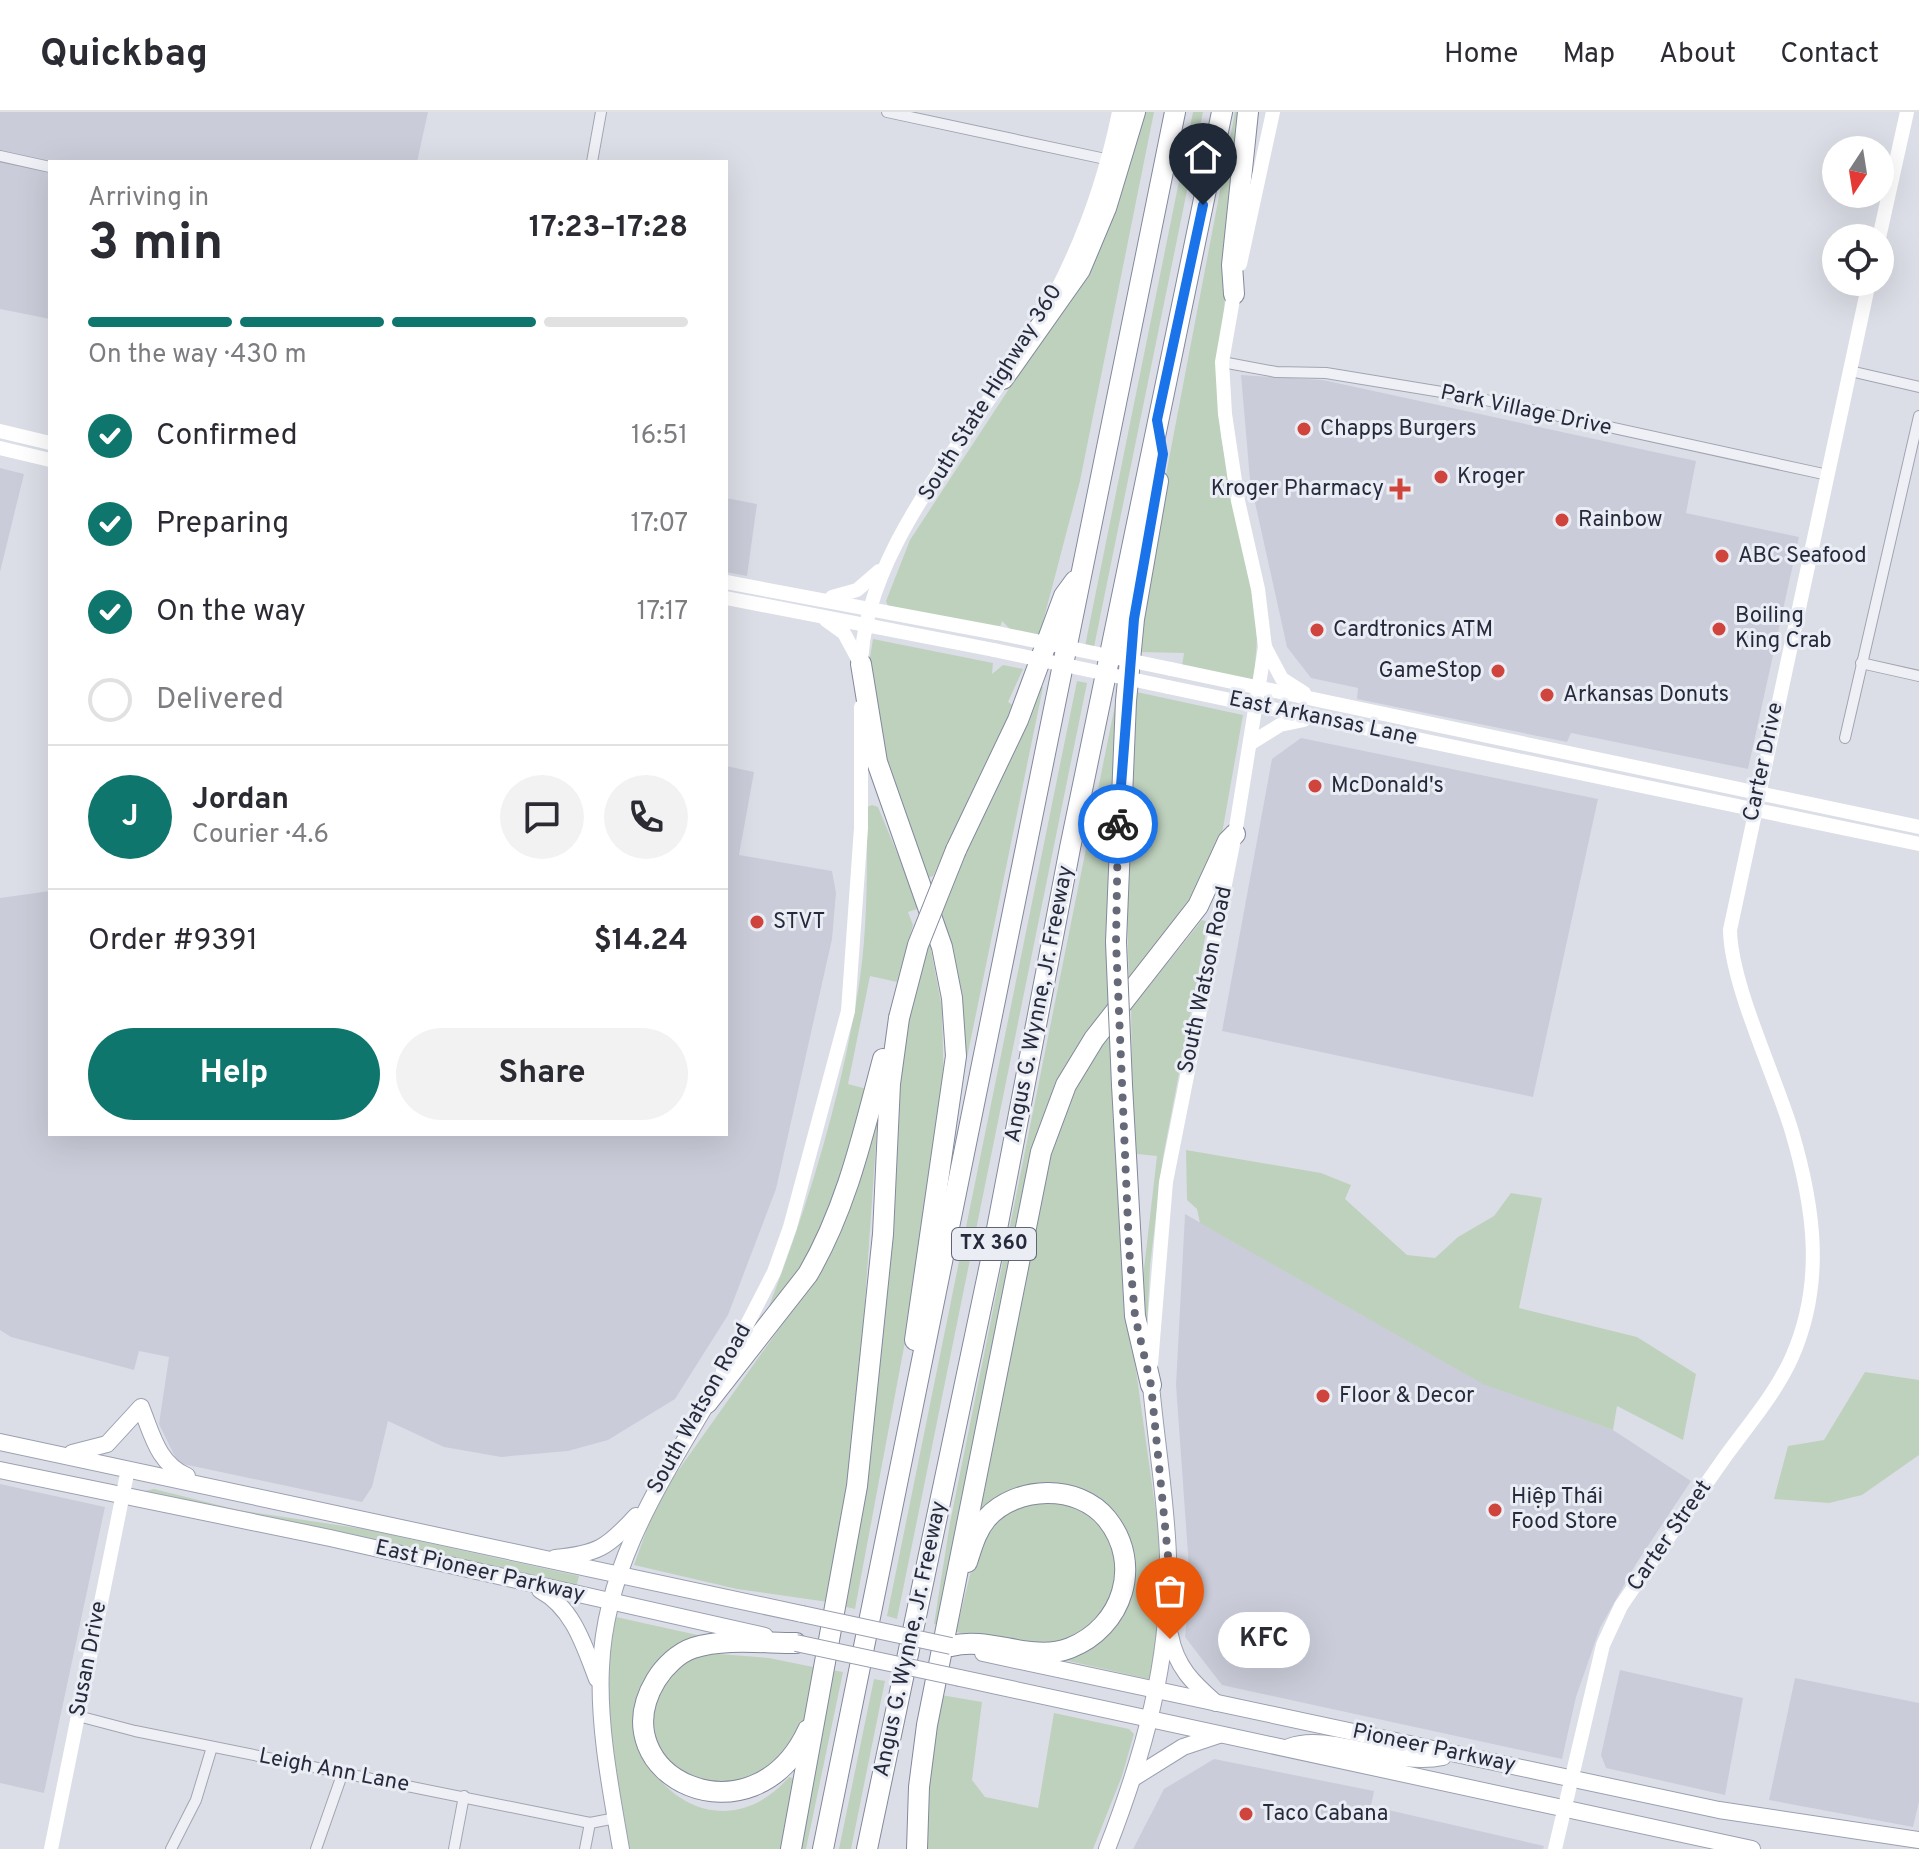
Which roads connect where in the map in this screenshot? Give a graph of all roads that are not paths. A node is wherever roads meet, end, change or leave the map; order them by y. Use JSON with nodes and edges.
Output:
{"nodes":[{"id":1,"x":601,"y":112,"type":"edge"},
{"id":2,"x":887,"y":112,"type":"edge"},
{"id":3,"x":1119,"y":112,"type":"edge"},
{"id":4,"x":1135,"y":112,"type":"edge"},
{"id":5,"x":1175,"y":112,"type":"edge"},
{"id":6,"x":1222,"y":112,"type":"edge"},
{"id":7,"x":1248,"y":112,"type":"edge"},
{"id":8,"x":1273,"y":112,"type":"edge"},
{"id":9,"x":1907,"y":112,"type":"edge"},
{"id":10,"x":0,"y":156,"type":"edge"},
{"id":11,"x":592,"y":160,"type":"edge"},
{"id":12,"x":1110,"y":160,"type":"junction"},
{"id":13,"x":48,"y":167,"type":"edge"},
{"id":14,"x":1882,"y":224,"type":"edge"},
{"id":15,"x":1234,"y":294,"type":"junction"},
{"id":16,"x":1866,"y":296,"type":"edge"},
{"id":17,"x":1222,"y":362,"type":"junction"},
{"id":18,"x":1850,"y":371,"type":"junction"},
{"id":19,"x":1003,"y":379,"type":"junction"},
{"id":20,"x":1919,"y":387,"type":"edge"},
{"id":21,"x":1919,"y":416,"type":"edge"},
{"id":22,"x":1157,"y":420,"type":"junction"},
{"id":23,"x":0,"y":431,"type":"edge"},
{"id":24,"x":48,"y":443,"type":"edge"},
{"id":25,"x":0,"y":448,"type":"edge"},
{"id":26,"x":48,"y":460,"type":"edge"},
{"id":27,"x":1828,"y":475,"type":"junction"},
{"id":28,"x":884,"y":564,"type":"junction"},
{"id":29,"x":1082,"y":571,"type":"junction"},
{"id":30,"x":728,"y":582,"type":"edge"},
{"id":31,"x":728,"y":598,"type":"edge"},
{"id":32,"x":816,"y":599,"type":"junction"},
{"id":33,"x":868,"y":606,"type":"junction"},
{"id":34,"x":806,"y":613,"type":"junction"},
{"id":35,"x":864,"y":623,"type":"junction"},
{"id":36,"x":1265,"y":647,"type":"junction"},
{"id":37,"x":1861,"y":663,"type":"junction"},
{"id":38,"x":861,"y":664,"type":"junction"},
{"id":39,"x":1919,"y":676,"type":"edge"},
{"id":40,"x":1259,"y":687,"type":"junction"},
{"id":41,"x":1319,"y":700,"type":"junction"},
{"id":42,"x":1257,"y":705,"type":"junction"},
{"id":43,"x":1325,"y":719,"type":"junction"},
{"id":44,"x":1845,"y":738,"type":"dead end"},
{"id":45,"x":1251,"y":743,"type":"junction"},
{"id":46,"x":1758,"y":792,"type":"junction"},
{"id":47,"x":1754,"y":808,"type":"junction"},
{"id":48,"x":1919,"y":827,"type":"edge"},
{"id":49,"x":1235,"y":834,"type":"junction"},
{"id":50,"x":1919,"y":844,"type":"edge"},
{"id":51,"x":899,"y":1018,"type":"junction"},
{"id":52,"x":1814,"y":1238,"type":"joint"},
{"id":53,"x":921,"y":1363,"type":"junction"},
{"id":54,"x":1151,"y":1385,"type":"junction"},
{"id":55,"x":707,"y":1403,"type":"junction"},
{"id":56,"x":0,"y":1442,"type":"edge"},
{"id":57,"x":60,"y":1455,"type":"junction"},
{"id":58,"x":128,"y":1469,"type":"junction"},
{"id":59,"x":0,"y":1470,"type":"edge"},
{"id":60,"x":222,"y":1490,"type":"junction"},
{"id":61,"x":122,"y":1497,"type":"junction"},
{"id":62,"x":648,"y":1503,"type":"junction"},
{"id":63,"x":541,"y":1560,"type":"junction"},
{"id":64,"x":617,"y":1577,"type":"junction"},
{"id":65,"x":528,"y":1582,"type":"junction"},
{"id":66,"x":951,"y":1594,"type":"junction"},
{"id":67,"x":611,"y":1601,"type":"junction"},
{"id":68,"x":1166,"y":1617,"type":"junction"},
{"id":69,"x":796,"y":1643,"type":"junction"},
{"id":70,"x":960,"y":1648,"type":"junction"},
{"id":71,"x":960,"y":1678,"type":"joint"},
{"id":72,"x":601,"y":1687,"type":"junction"},
{"id":73,"x":1157,"y":1692,"type":"junction"},
{"id":74,"x":820,"y":1706,"type":"junction"},
{"id":75,"x":1221,"y":1706,"type":"junction"},
{"id":76,"x":78,"y":1716,"type":"junction"},
{"id":77,"x":1151,"y":1719,"type":"junction"},
{"id":78,"x":1221,"y":1735,"type":"junction"},
{"id":79,"x":212,"y":1747,"type":"junction"},
{"id":80,"x":1286,"y":1748,"type":"junction"},
{"id":81,"x":1452,"y":1753,"type":"junction"},
{"id":82,"x":343,"y":1772,"type":"junction"},
{"id":83,"x":1135,"y":1777,"type":"junction"},
{"id":84,"x":1571,"y":1779,"type":"junction"},
{"id":85,"x":464,"y":1796,"type":"junction"},
{"id":86,"x":1564,"y":1808,"type":"junction"},
{"id":87,"x":616,"y":1818,"type":"junction"},
{"id":88,"x":590,"y":1823,"type":"junction"},
{"id":89,"x":1919,"y":1840,"type":"edge"},
{"id":90,"x":51,"y":1849,"type":"edge"},
{"id":91,"x":171,"y":1849,"type":"edge"},
{"id":92,"x":316,"y":1849,"type":"edge"},
{"id":93,"x":454,"y":1849,"type":"edge"},
{"id":94,"x":585,"y":1849,"type":"edge"},
{"id":95,"x":621,"y":1849,"type":"edge"},
{"id":96,"x":791,"y":1849,"type":"edge"},
{"id":97,"x":823,"y":1849,"type":"edge"},
{"id":98,"x":867,"y":1849,"type":"edge"},
{"id":99,"x":917,"y":1849,"type":"edge"},
{"id":100,"x":1107,"y":1849,"type":"edge"},
{"id":101,"x":1555,"y":1849,"type":"edge"},
{"id":102,"x":1752,"y":1849,"type":"edge"}],
"edges":[{"from":1,"to":11,"type":"street"},
{"from":2,"to":12,"type":"street"},
{"from":3,"to":12,"type":"main road","name":"South State Highway 360"},
{"from":4,"to":19,"type":"highway"},
{"from":5,"to":29,"type":"highway","name":"Angus G. Wynne, Jr. Freeway","number":"TX 360"},
{"from":6,"to":22,"type":"highway","name":"Angus G. Wynne, Jr. Freeway","number":"TX 360"},
{"from":7,"to":15,"type":"highway"},
{"from":8,"to":15,"type":"main road","name":"South Watson Road"},
{"from":9,"to":14,"type":"main road"},
{"from":10,"to":13,"type":"street"},
{"from":12,"to":19,"type":"main road","name":"South State Highway 360"},
{"from":15,"to":17,"type":"main road","name":"South Watson Road"},
{"from":16,"to":18,"type":"main road","name":"Carter Drive"},
{"from":17,"to":27,"type":"street","name":"Park Village Drive"},
{"from":17,"to":36,"type":"main road","name":"South Watson Road"},
{"from":18,"to":20,"type":"street"},
{"from":18,"to":27,"type":"main road","name":"Carter Drive"},
{"from":19,"to":28,"type":"main road","name":"South State Highway 360"},
{"from":21,"to":37,"type":"street"},
{"from":22,"to":54,"type":"highway","bridge":true},
{"from":22,"to":98,"type":"highway","name":"Angus G. Wynne, Jr. Freeway","number":"TX 360"},
{"from":23,"to":24,"type":"main road"},
{"from":25,"to":26,"type":"main road"},
{"from":27,"to":46,"type":"main road","name":"Carter Drive"},
{"from":28,"to":32,"type":"main road"},
{"from":28,"to":33,"type":"main road","name":"South State Highway 360"},
{"from":29,"to":51,"type":"highway","bridge":true},
{"from":29,"to":53,"type":"highway","name":"Angus G. Wynne, Jr. Freeway","number":"TX 360"},
{"from":30,"to":32,"type":"main road","name":"East Arkansas Lane"},
{"from":31,"to":34,"type":"main road","name":"East Arkansas Lane"},
{"from":32,"to":33,"type":"main road","name":"East Arkansas Lane"},
{"from":33,"to":35,"type":"main road","name":"South State Highway 360"},
{"from":33,"to":40,"type":"main road","name":"East Arkansas Lane","bridge":true},
{"from":34,"to":35,"type":"main road","name":"East Arkansas Lane"},
{"from":34,"to":38,"type":"main road"},
{"from":35,"to":38,"type":"main road","name":"South Watson Road"},
{"from":35,"to":42,"type":"main road","name":"East Arkansas Lane","bridge":true},
{"from":36,"to":40,"type":"main road","name":"South Watson Road"},
{"from":36,"to":41,"type":"main road"},
{"from":37,"to":39,"type":"street"},
{"from":37,"to":44,"type":"street"},
{"from":38,"to":53,"type":"highway"},
{"from":38,"to":55,"type":"main road","name":"South Watson Road"},
{"from":40,"to":41,"type":"main road","name":"East Arkansas Lane"},
{"from":40,"to":42,"type":"main road","name":"South Watson Road"},
{"from":41,"to":46,"type":"main road","name":"East Arkansas Lane"},
{"from":42,"to":43,"type":"main road","name":"East Arkansas Lane"},
{"from":42,"to":45,"type":"main road","name":"South Watson Road"},
{"from":43,"to":45,"type":"main road"},
{"from":43,"to":47,"type":"main road","name":"East Arkansas Lane"},
{"from":45,"to":49,"type":"main road","name":"South Watson Road"},
{"from":46,"to":47,"type":"main road","name":"Carter Drive"},
{"from":46,"to":48,"type":"main road","name":"East Arkansas Lane"},
{"from":47,"to":50,"type":"main road","name":"East Arkansas Lane"},
{"from":47,"to":52,"type":"main road","name":"Carter Drive"},
{"from":49,"to":54,"type":"main road","name":"South Watson Road"},
{"from":49,"to":66,"type":"highway"},
{"from":51,"to":55,"type":"highway"},
{"from":51,"to":74,"type":"highway"},
{"from":52,"to":84,"type":"main road","name":"Carter Street"},
{"from":53,"to":97,"type":"highway","name":"Angus G. Wynne, Jr. Freeway","number":"TX 360"},
{"from":54,"to":68,"type":"main road","name":"South Watson Road"},
{"from":55,"to":62,"type":"main road","name":"South Watson Road"},
{"from":56,"to":57,"type":"main road","name":"East Pioneer Parkway"},
{"from":57,"to":58,"type":"main road","name":"East Pioneer Parkway"},
{"from":57,"to":60,"type":"main road"},
{"from":58,"to":60,"type":"main road","name":"East Pioneer Parkway"},
{"from":58,"to":61,"type":"main road","name":"Susan Drive"},
{"from":59,"to":61,"type":"main road","name":"East Pioneer Parkway"},
{"from":60,"to":63,"type":"main road","name":"East Pioneer Parkway"},
{"from":61,"to":65,"type":"main road","name":"East Pioneer Parkway"},
{"from":61,"to":76,"type":"main road","name":"Susan Drive"},
{"from":62,"to":63,"type":"main road"},
{"from":62,"to":64,"type":"main road","name":"South Watson Road"},
{"from":63,"to":64,"type":"main road","name":"East Pioneer Parkway"},
{"from":64,"to":67,"type":"main road","name":"South Watson Road"},
{"from":64,"to":70,"type":"main road","name":"East Pioneer Parkway","bridge":true},
{"from":65,"to":67,"type":"main road","name":"East Pioneer Parkway"},
{"from":65,"to":72,"type":"main road"},
{"from":66,"to":70,"type":"highway"},
{"from":66,"to":99,"type":"highway"},
{"from":67,"to":69,"type":"main road","name":"East Pioneer Parkway"},
{"from":67,"to":72,"type":"main road","name":"South Watson Road"},
{"from":68,"to":73,"type":"main road","name":"South Watson Road"},
{"from":68,"to":75,"type":"main road"},
{"from":69,"to":71,"type":"main road","name":"East Pioneer Parkway","bridge":true},
{"from":69,"to":74,"type":"highway"},
{"from":70,"to":73,"type":"main road","name":"Pioneer Parkway"},
{"from":71,"to":77,"type":"main road","name":"Pioneer Parkway"},
{"from":72,"to":87,"type":"main road","name":"South Watson Road"},
{"from":73,"to":75,"type":"main road","name":"Pioneer Parkway"},
{"from":73,"to":77,"type":"main road","name":"South Watson Road"},
{"from":74,"to":96,"type":"highway"},
{"from":75,"to":81,"type":"main road","name":"Pioneer Parkway"},
{"from":76,"to":79,"type":"street","name":"Leigh Ann Lane"},
{"from":76,"to":90,"type":"main road","name":"Susan Drive"},
{"from":77,"to":78,"type":"main road","name":"Pioneer Parkway"},
{"from":77,"to":83,"type":"main road","name":"South Watson Road"},
{"from":78,"to":80,"type":"main road","name":"Pioneer Parkway"},
{"from":78,"to":83,"type":"main road"},
{"from":79,"to":82,"type":"street","name":"Leigh Ann Lane"},
{"from":79,"to":91,"type":"street"},
{"from":80,"to":81,"type":"main road"},
{"from":80,"to":86,"type":"main road","name":"Pioneer Parkway"},
{"from":81,"to":84,"type":"main road","name":"Pioneer Parkway"},
{"from":82,"to":85,"type":"street","name":"Leigh Ann Lane"},
{"from":82,"to":92,"type":"street"},
{"from":83,"to":100,"type":"main road","name":"South Watson Road"},
{"from":84,"to":86,"type":"main road","name":"Carter Street"},
{"from":84,"to":89,"type":"main road","name":"Pioneer Parkway"},
{"from":85,"to":88,"type":"street","name":"Leigh Ann Lane"},
{"from":85,"to":93,"type":"street"},
{"from":86,"to":101,"type":"main road","name":"Carter Street"},
{"from":86,"to":102,"type":"main road","name":"Pioneer Parkway"},
{"from":87,"to":88,"type":"street"},
{"from":87,"to":95,"type":"main road","name":"South Watson Road"},
{"from":88,"to":94,"type":"street"}]}
